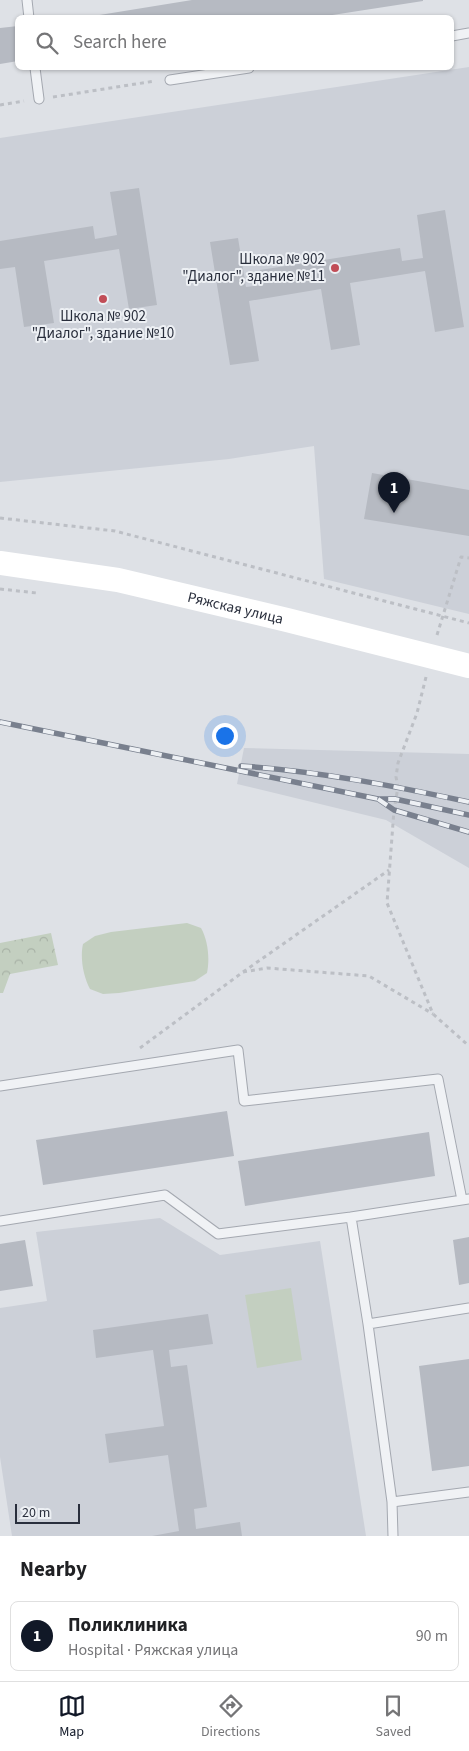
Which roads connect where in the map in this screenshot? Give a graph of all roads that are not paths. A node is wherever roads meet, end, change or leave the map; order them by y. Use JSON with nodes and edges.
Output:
{"nodes":[{"id":1,"x":27,"y":0,"type":"edge"},
{"id":2,"x":29,"y":15,"type":"edge"},
{"id":3,"x":469,"y":33,"type":"edge"},
{"id":4,"x":454,"y":36,"type":"edge"},
{"id":5,"x":35,"y":70,"type":"edge"},
{"id":6,"x":236,"y":70,"type":"edge"},
{"id":7,"x":170,"y":80,"type":"road end"},
{"id":8,"x":39,"y":99,"type":"road end"},
{"id":9,"x":0,"y":563,"type":"edge"},
{"id":10,"x":469,"y":666,"type":"edge"},
{"id":11,"x":0,"y":1086,"type":"edge"},
{"id":12,"x":465,"y":1199,"type":"edge"},
{"id":13,"x":352,"y":1217,"type":"junction"},
{"id":14,"x":0,"y":1221,"type":"edge"},
{"id":15,"x":469,"y":1308,"type":"edge"},
{"id":16,"x":368,"y":1324,"type":"junction"},
{"id":17,"x":469,"y":1492,"type":"edge"},
{"id":18,"x":392,"y":1502,"type":"junction"},
{"id":19,"x":393,"y":1536,"type":"edge"}],
"edges":[{"from":1,"to":2,"type":"lane"},
{"from":3,"to":4,"type":"lane"},
{"from":5,"to":8,"type":"lane"},
{"from":6,"to":7,"type":"lane"},
{"from":9,"to":10,"type":"street","name":"Ряжская улица"},
{"from":11,"to":12,"type":"lane"},
{"from":12,"to":13,"type":"lane"},
{"from":13,"to":14,"type":"lane"},
{"from":13,"to":16,"type":"lane"},
{"from":15,"to":16,"type":"lane"},
{"from":16,"to":18,"type":"lane"},
{"from":17,"to":18,"type":"lane"},
{"from":18,"to":19,"type":"lane"}]}
